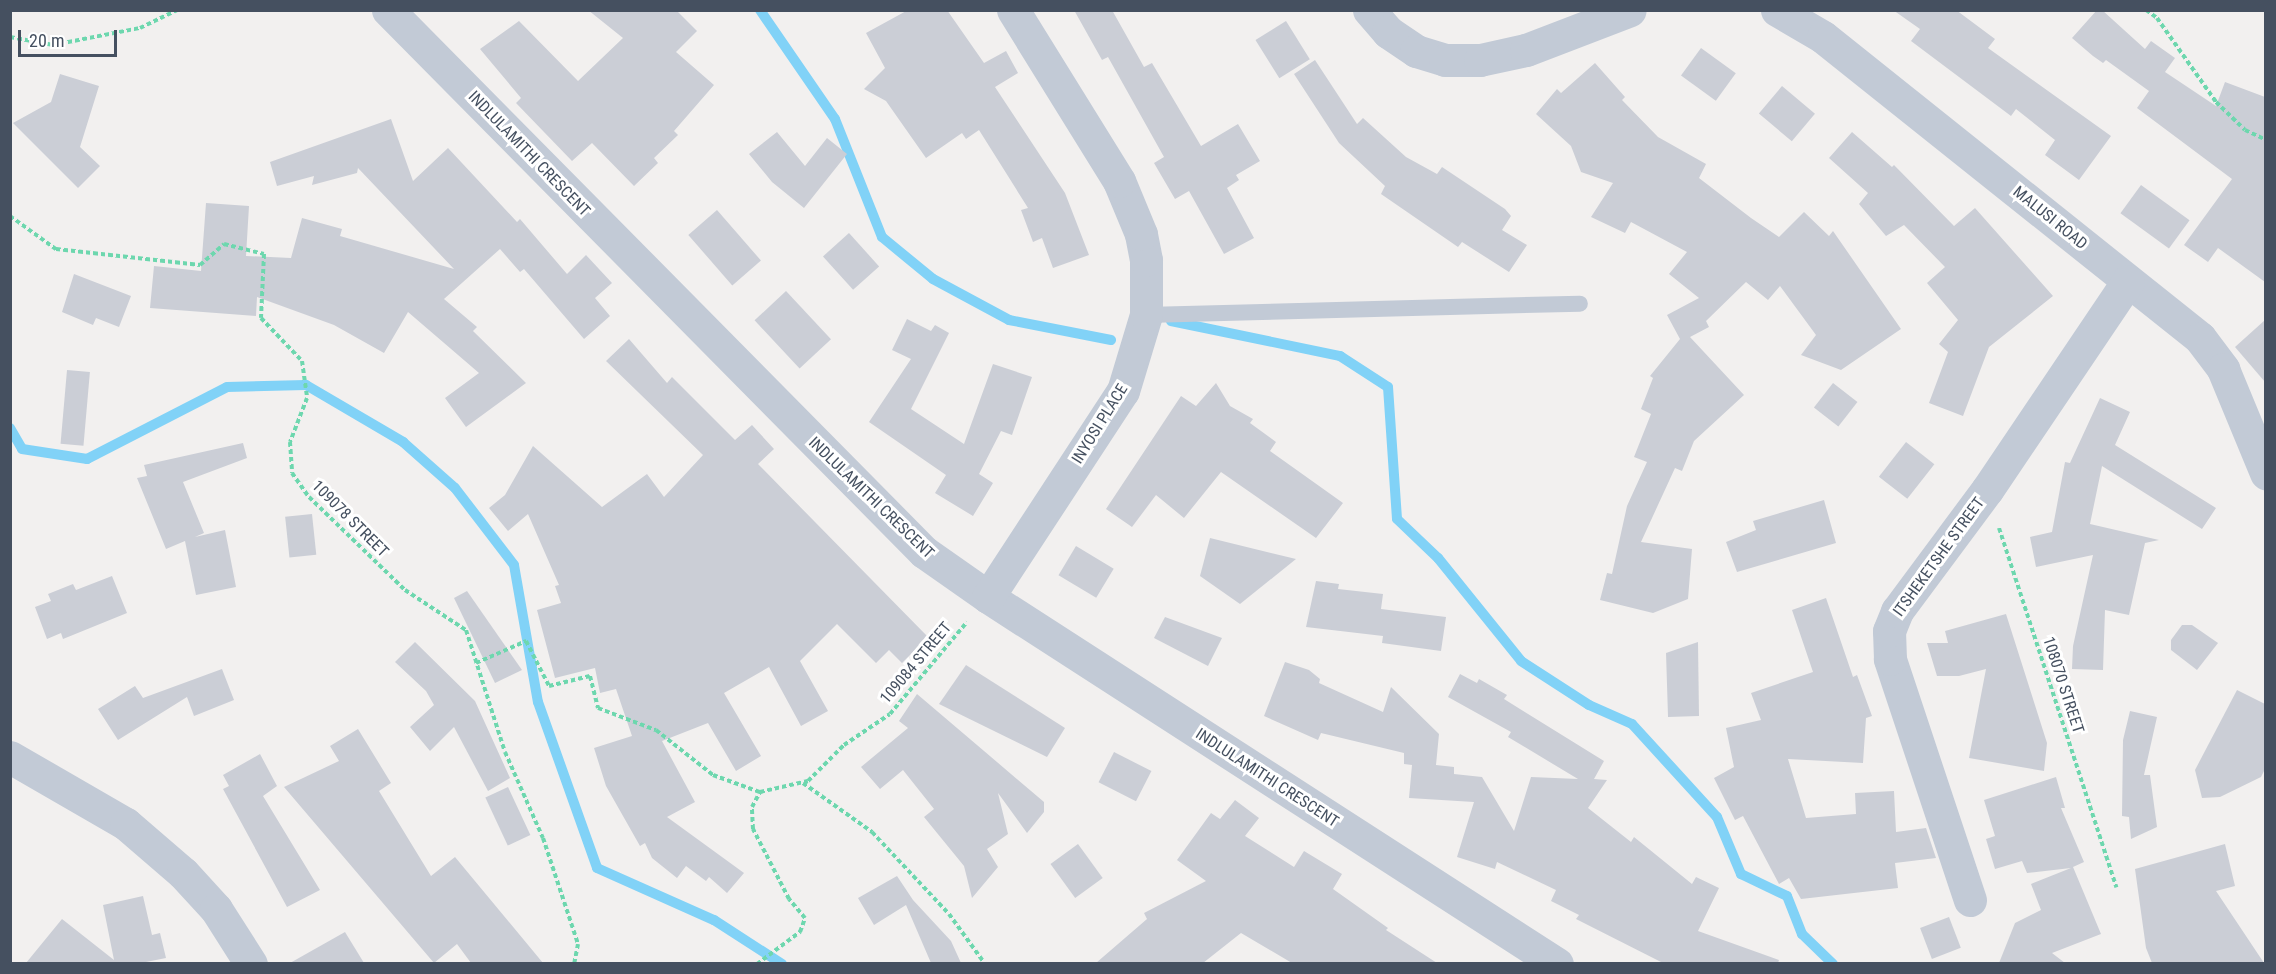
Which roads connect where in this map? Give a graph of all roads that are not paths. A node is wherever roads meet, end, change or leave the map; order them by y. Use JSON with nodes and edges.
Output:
{"nodes":[{"id":1,"x":388,"y":10,"type":"edge"},
{"id":2,"x":1013,"y":10,"type":"edge"},
{"id":3,"x":1369,"y":10,"type":"edge"},
{"id":4,"x":1630,"y":10,"type":"edge"},
{"id":5,"x":1777,"y":10,"type":"edge"},
{"id":6,"x":2128,"y":280,"type":"junction"},
{"id":7,"x":1580,"y":304,"type":"dead end"},
{"id":8,"x":1146,"y":315,"type":"junction"},
{"id":9,"x":2265,"y":473,"type":"edge"},
{"id":10,"x":988,"y":597,"type":"junction"},
{"id":11,"x":10,"y":757,"type":"edge"},
{"id":12,"x":1970,"y":900,"type":"dead end"},
{"id":13,"x":251,"y":963,"type":"edge"},
{"id":14,"x":1557,"y":963,"type":"edge"}],
"edges":[{"from":1,"to":10,"type":"street","name":"INDLULAMITHI CRESCENT"},
{"from":2,"to":8,"type":"street","name":"INYOSI PLACE"},
{"from":3,"to":4,"type":"street"},
{"from":5,"to":6,"type":"street","name":"MALUSI ROAD"},
{"from":6,"to":9,"type":"street","name":"MALUSI ROAD"},
{"from":6,"to":12,"type":"street","name":"ITSHEKETSHE STREET"},
{"from":7,"to":8,"type":"lane"},
{"from":8,"to":10,"type":"street","name":"INYOSI PLACE"},
{"from":10,"to":14,"type":"street","name":"INDLULAMITHI CRESCENT"},
{"from":11,"to":13,"type":"street"}]}
